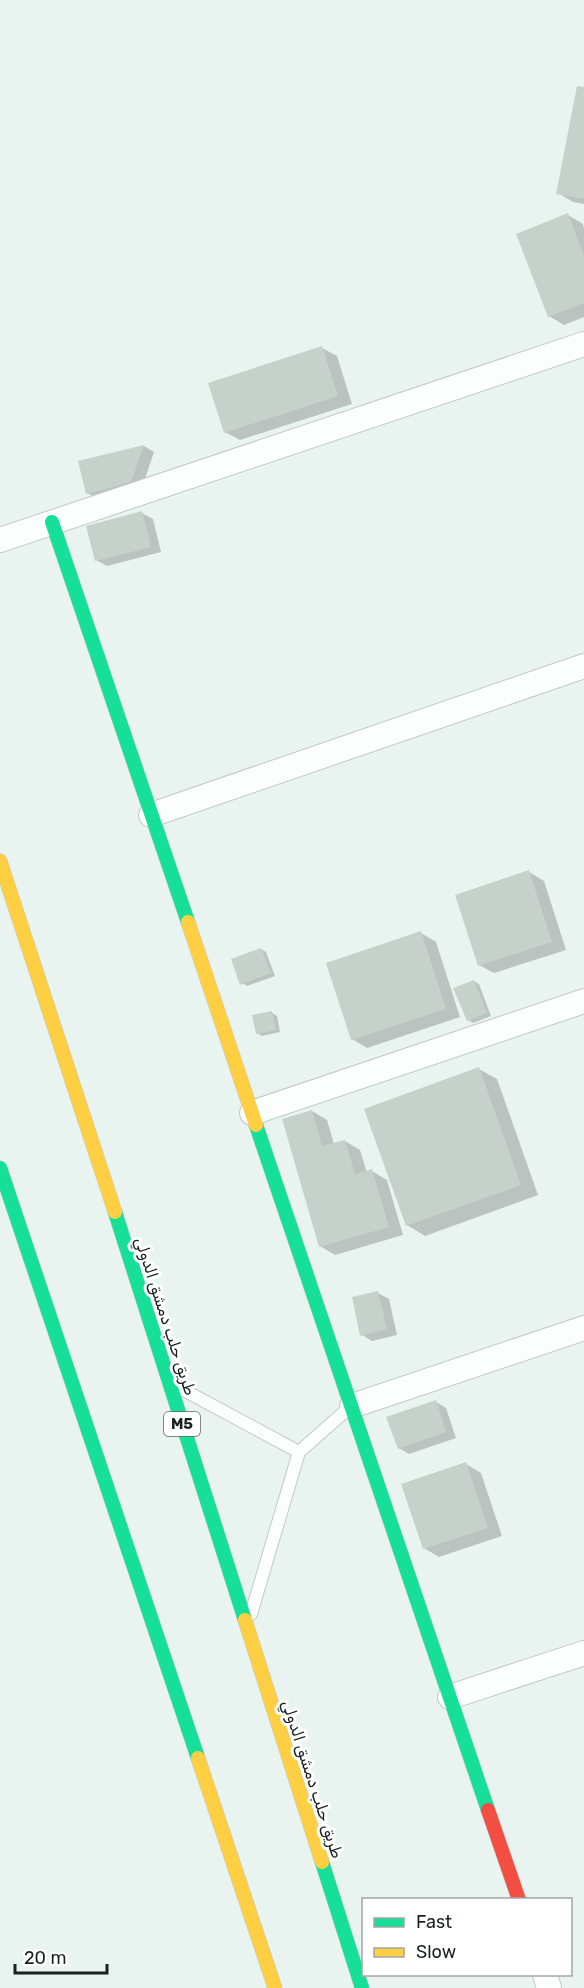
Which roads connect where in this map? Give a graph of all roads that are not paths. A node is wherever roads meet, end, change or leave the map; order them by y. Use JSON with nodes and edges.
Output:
{"nodes":[{"id":1,"x":584,"y":344,"type":"edge"},
{"id":2,"x":52,"y":522,"type":"junction"},
{"id":3,"x":0,"y":540,"type":"edge"},
{"id":4,"x":584,"y":666,"type":"edge"},
{"id":5,"x":151,"y":815,"type":"junction"},
{"id":6,"x":0,"y":861,"type":"edge"},
{"id":7,"x":584,"y":1001,"type":"edge"},
{"id":8,"x":252,"y":1113,"type":"junction"},
{"id":9,"x":0,"y":1168,"type":"edge"},
{"id":10,"x":584,"y":1328,"type":"edge"},
{"id":11,"x":169,"y":1382,"type":"junction"},
{"id":12,"x":352,"y":1406,"type":"junction"},
{"id":13,"x":299,"y":1452,"type":"junction"},
{"id":14,"x":247,"y":1627,"type":"junction"},
{"id":15,"x":584,"y":1653,"type":"edge"},
{"id":16,"x":450,"y":1698,"type":"junction"},
{"id":17,"x":519,"y":1898,"type":"edge"},
{"id":18,"x":274,"y":1988,"type":"edge"},
{"id":19,"x":362,"y":1988,"type":"edge"}],
"edges":[{"from":1,"to":2,"type":"street"},
{"from":2,"to":3,"type":"street"},
{"from":2,"to":5,"type":"main road"},
{"from":4,"to":5,"type":"street"},
{"from":5,"to":8,"type":"main road"},
{"from":6,"to":11,"type":"main road","name":"طريق حلب دمشق الدولي","number":"M5"},
{"from":7,"to":8,"type":"street"},
{"from":8,"to":12,"type":"main road"},
{"from":9,"to":18,"type":"main road"},
{"from":10,"to":12,"type":"street"},
{"from":11,"to":13,"type":"lane"},
{"from":11,"to":14,"type":"main road","name":"طريق حلب دمشق الدولي","number":"M5"},
{"from":12,"to":13,"type":"lane"},
{"from":12,"to":16,"type":"main road"},
{"from":13,"to":14,"type":"lane"},
{"from":14,"to":19,"type":"main road","name":"طريق حلب دمشق الدولي","number":"M5"},
{"from":15,"to":16,"type":"street"},
{"from":16,"to":17,"type":"main road"}]}
